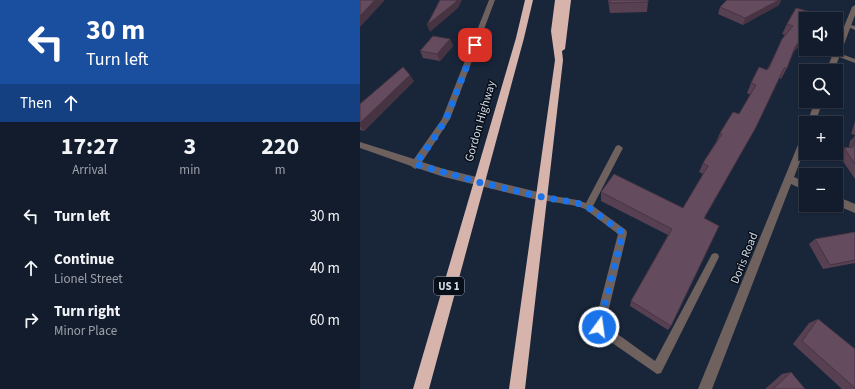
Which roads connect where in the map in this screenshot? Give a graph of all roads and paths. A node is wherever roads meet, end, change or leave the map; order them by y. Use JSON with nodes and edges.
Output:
{"nodes":[{"id":1,"x":492,"y":0,"type":"edge"},
{"id":2,"x":529,"y":0,"type":"edge"},
{"id":3,"x":559,"y":0,"type":"edge"},
{"id":4,"x":567,"y":0,"type":"edge"},
{"id":5,"x":854,"y":11,"type":"edge"},
{"id":6,"x":848,"y":25,"type":"junction"},
{"id":7,"x":855,"y":28,"type":"edge"},
{"id":8,"x":843,"y":37,"type":"edge"},
{"id":9,"x":841,"y":56,"type":"edge"},
{"id":10,"x":559,"y":60,"type":"junction"},
{"id":11,"x":855,"y":62,"type":"edge"},
{"id":12,"x":360,"y":145,"type":"edge"},
{"id":13,"x":619,"y":148,"type":"dead end"},
{"id":14,"x":799,"y":154,"type":"edge"},
{"id":15,"x":415,"y":164,"type":"junction"},
{"id":16,"x":790,"y":179,"type":"junction"},
{"id":17,"x":478,"y":182,"type":"junction"},
{"id":18,"x":799,"y":184,"type":"edge"},
{"id":19,"x":542,"y":197,"type":"junction"},
{"id":20,"x":843,"y":203,"type":"edge"},
{"id":21,"x":588,"y":207,"type":"junction"},
{"id":22,"x":855,"y":209,"type":"edge"},
{"id":23,"x":715,"y":257,"type":"dead end"},
{"id":24,"x":421,"y":389,"type":"edge"},
{"id":25,"x":517,"y":389,"type":"edge"},
{"id":26,"x":705,"y":389,"type":"edge"}],
"edges":[{"from":1,"to":15,"type":"street"},
{"from":2,"to":17,"type":"highway","name":"Gordon Highway","number":"US 1"},
{"from":3,"to":10,"type":"highway"},
{"from":4,"to":10,"type":"highway"},
{"from":5,"to":6,"type":"street"},
{"from":6,"to":7,"type":"lane"},
{"from":6,"to":8,"type":"street"},
{"from":9,"to":11,"type":"lane"},
{"from":10,"to":19,"type":"highway"},
{"from":12,"to":15,"type":"street"},
{"from":13,"to":21,"type":"lane"},
{"from":14,"to":16,"type":"street","name":"Doris Road"},
{"from":15,"to":17,"type":"street"},
{"from":16,"to":18,"type":"street"},
{"from":16,"to":26,"type":"street","name":"Doris Road"},
{"from":17,"to":19,"type":"street"},
{"from":17,"to":24,"type":"highway","name":"Gordon Highway","number":"US 1"},
{"from":19,"to":21,"type":"lane"},
{"from":19,"to":25,"type":"highway"},
{"from":20,"to":22,"type":"street"},
{"from":21,"to":23,"type":"lane"}]}
